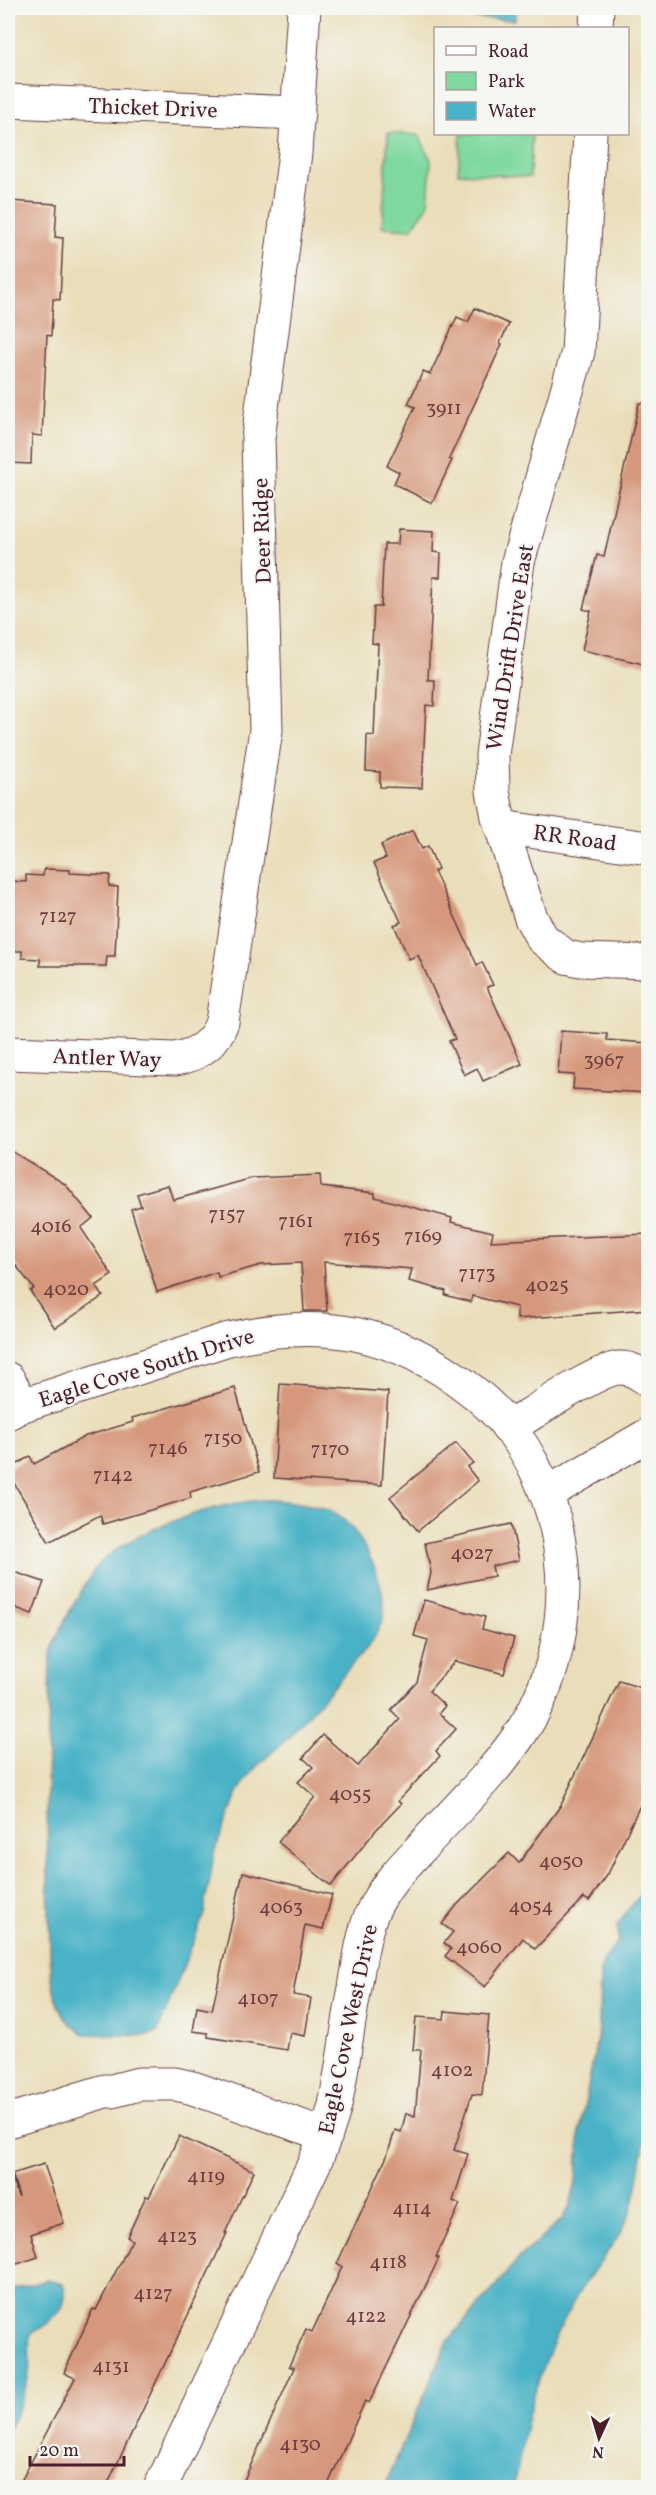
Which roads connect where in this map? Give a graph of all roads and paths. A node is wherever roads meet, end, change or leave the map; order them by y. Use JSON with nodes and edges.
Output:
{"nodes":[{"id":1,"x":304,"y":8,"type":"edge"},
{"id":2,"x":597,"y":8,"type":"edge"},
{"id":3,"x":596,"y":27,"type":"edge"},
{"id":4,"x":8,"y":101,"type":"edge"},
{"id":5,"x":298,"y":113,"type":"junction"},
{"id":6,"x":590,"y":135,"type":"edge"},
{"id":7,"x":501,"y":827,"type":"junction"},
{"id":8,"x":648,"y":848,"type":"edge"},
{"id":9,"x":648,"y":962,"type":"edge"},
{"id":10,"x":204,"y":1048,"type":"joint"},
{"id":11,"x":8,"y":1053,"type":"edge"},
{"id":12,"x":648,"y":1381,"type":"edge"},
{"id":13,"x":12,"y":1399,"type":"edge"},
{"id":14,"x":508,"y":1428,"type":"junction"},
{"id":15,"x":648,"y":1435,"type":"edge"},
{"id":16,"x":546,"y":1494,"type":"junction"},
{"id":17,"x":8,"y":2121,"type":"edge"},
{"id":18,"x":326,"y":2134,"type":"junction"},
{"id":19,"x":160,"y":2487,"type":"edge"}],
"edges":[{"from":1,"to":5,"type":"street","name":"Deer Ridge"},
{"from":2,"to":3,"type":"street"},
{"from":4,"to":5,"type":"street","name":"Thicket Drive"},
{"from":5,"to":10,"type":"street","name":"Deer Ridge"},
{"from":6,"to":7,"type":"street","name":"Wind Drift Drive East"},
{"from":7,"to":8,"type":"street","name":"RR Road"},
{"from":7,"to":9,"type":"street","name":"Wind Drift Drive East"},
{"from":10,"to":11,"type":"street","name":"Antler Way"},
{"from":12,"to":14,"type":"street"},
{"from":13,"to":14,"type":"street","name":"Eagle Cove South Drive"},
{"from":14,"to":16,"type":"street","name":"Eagle Cove West Drive"},
{"from":15,"to":16,"type":"street"},
{"from":16,"to":18,"type":"street","name":"Eagle Cove West Drive"},
{"from":17,"to":18,"type":"street"},
{"from":18,"to":19,"type":"street","name":"Eagle Cove West Drive"}]}
